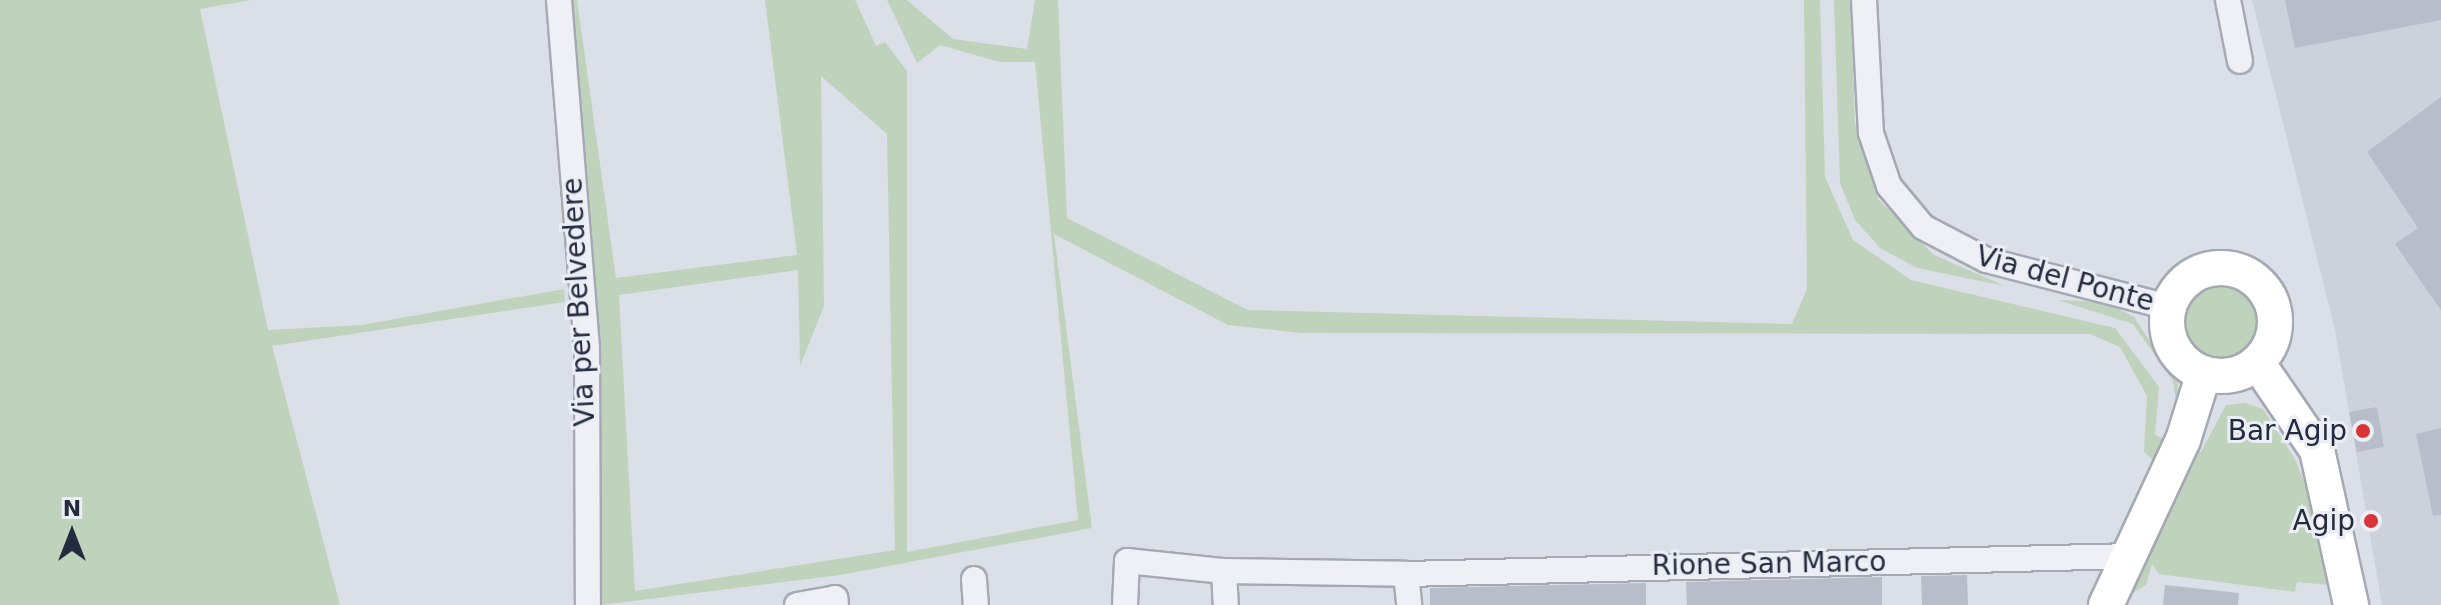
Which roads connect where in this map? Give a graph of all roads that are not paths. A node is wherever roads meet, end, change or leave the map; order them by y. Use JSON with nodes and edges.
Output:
{"nodes":[{"id":1,"x":559,"y":0,"type":"edge"},
{"id":2,"x":1864,"y":0,"type":"edge"},
{"id":3,"x":2228,"y":0,"type":"edge"},
{"id":4,"x":2240,"y":61,"type":"dead end"},
{"id":5,"x":2169,"y":307,"type":"junction"},
{"id":6,"x":2257,"y":362,"type":"junction"},
{"id":7,"x":2204,"y":373,"type":"junction"},
{"id":8,"x":2133,"y":556,"type":"junction"},
{"id":9,"x":1224,"y":571,"type":"junction"},
{"id":10,"x":1406,"y":574,"type":"junction"},
{"id":11,"x":974,"y":579,"type":"dead end"},
{"id":12,"x":588,"y":605,"type":"edge"},
{"id":13,"x":797,"y":605,"type":"edge"},
{"id":14,"x":836,"y":605,"type":"edge"},
{"id":15,"x":976,"y":605,"type":"edge"},
{"id":16,"x":1125,"y":605,"type":"edge"},
{"id":17,"x":1226,"y":605,"type":"edge"},
{"id":18,"x":1409,"y":605,"type":"edge"},
{"id":19,"x":2106,"y":605,"type":"edge"},
{"id":20,"x":2351,"y":605,"type":"edge"}],
"edges":[{"from":1,"to":12,"type":"street","name":"Via per Belvedere"},
{"from":2,"to":5,"type":"street","name":"Via del Ponte"},
{"from":3,"to":4,"type":"street"},
{"from":5,"to":6,"type":"street"},
{"from":5,"to":7,"type":"street"},
{"from":6,"to":7,"type":"street"},
{"from":6,"to":20,"type":"street"},
{"from":7,"to":8,"type":"street"},
{"from":8,"to":10,"type":"street","name":"Rione San Marco"},
{"from":8,"to":19,"type":"street"},
{"from":9,"to":10,"type":"street","name":"Rione San Marco"},
{"from":9,"to":16,"type":"street","name":"Rione San Marco"},
{"from":9,"to":17,"type":"street"},
{"from":10,"to":18,"type":"street"},
{"from":11,"to":15,"type":"street"},
{"from":13,"to":14,"type":"street"}]}
